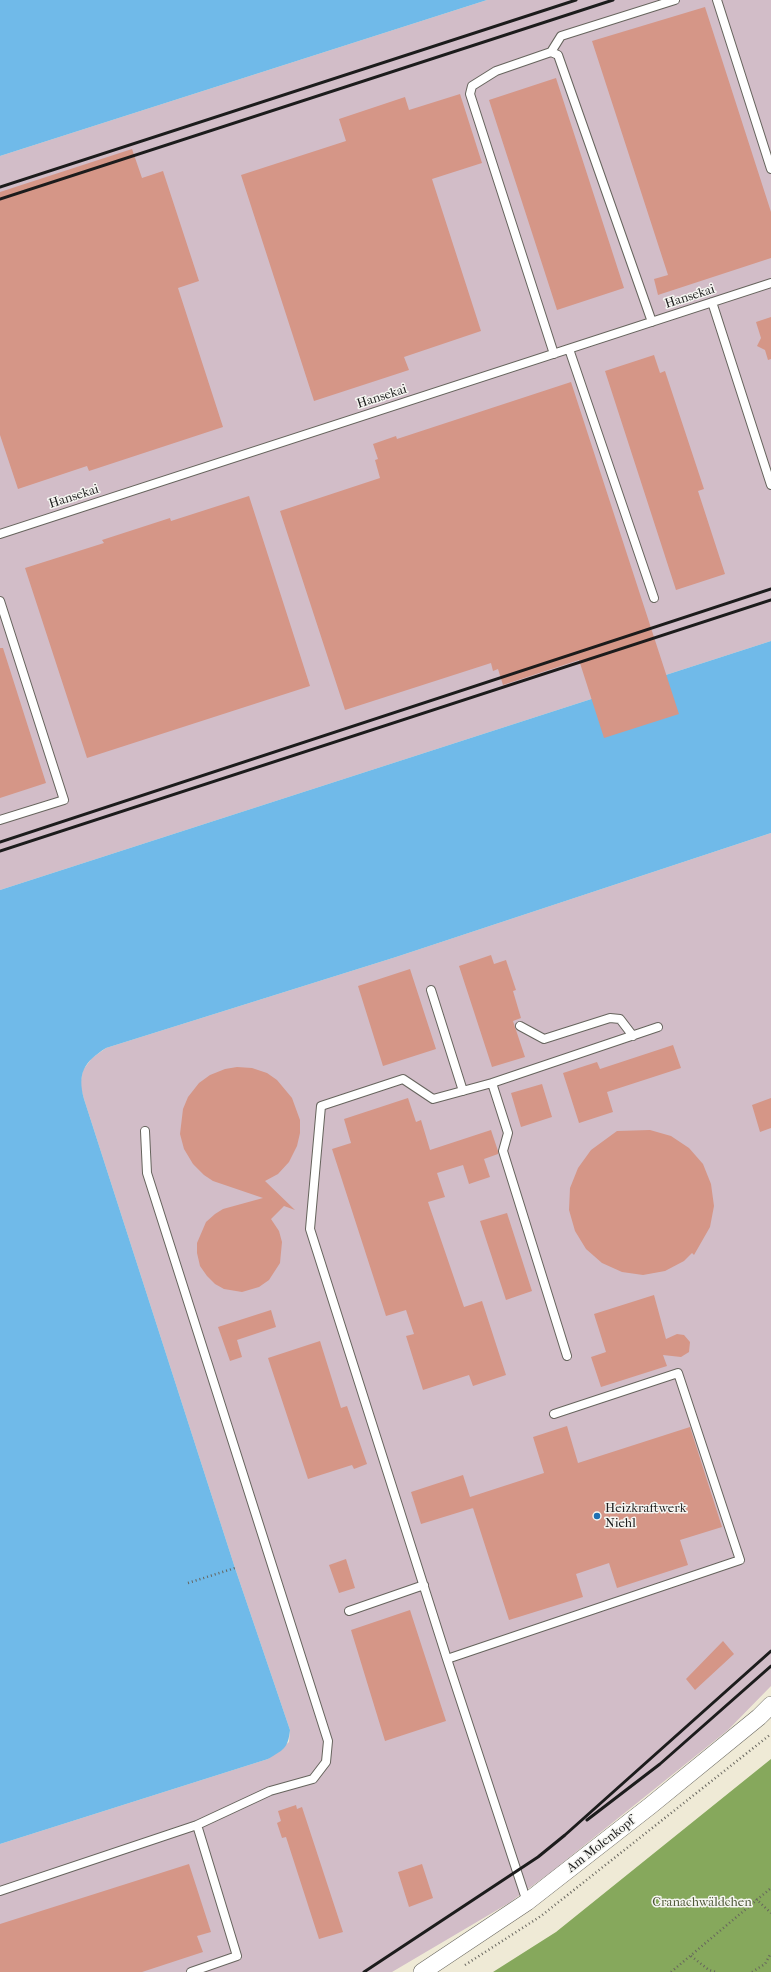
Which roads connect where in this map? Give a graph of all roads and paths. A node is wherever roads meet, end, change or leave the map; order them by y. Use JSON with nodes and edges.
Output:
{"nodes":[{"id":1,"x":675,"y":0,"type":"edge"},
{"id":2,"x":717,"y":0,"type":"edge"},
{"id":3,"x":550,"y":52,"type":"junction"},
{"id":4,"x":771,"y":169,"type":"edge"},
{"id":5,"x":771,"y":283,"type":"edge"},
{"id":6,"x":712,"y":302,"type":"junction"},
{"id":7,"x":652,"y":322,"type":"junction"},
{"id":8,"x":569,"y":349,"type":"junction"},
{"id":9,"x":554,"y":354,"type":"junction"},
{"id":10,"x":771,"y":485,"type":"edge"},
{"id":11,"x":0,"y":534,"type":"edge"},
{"id":12,"x":654,"y":598,"type":"dead end"},
{"id":13,"x":0,"y":601,"type":"edge"},
{"id":14,"x":0,"y":820,"type":"edge"},
{"id":15,"x":431,"y":990,"type":"dead end"},
{"id":16,"x":520,"y":1026,"type":"dead end"},
{"id":17,"x":658,"y":1027,"type":"dead end"},
{"id":18,"x":633,"y":1036,"type":"junction"},
{"id":19,"x":492,"y":1083,"type":"junction"},
{"id":20,"x":463,"y":1091,"type":"junction"},
{"id":21,"x":145,"y":1131,"type":"dead end"},
{"id":22,"x":567,"y":1356,"type":"dead end"},
{"id":23,"x":554,"y":1414,"type":"dead end"},
{"id":24,"x":235,"y":1568,"type":"dead end"},
{"id":25,"x":188,"y":1583,"type":"dead end"},
{"id":26,"x":424,"y":1585,"type":"junction"},
{"id":27,"x":349,"y":1611,"type":"dead end"},
{"id":28,"x":447,"y":1659,"type":"junction"},
{"id":29,"x":771,"y":1705,"type":"edge"},
{"id":30,"x":771,"y":1734,"type":"edge"},
{"id":31,"x":196,"y":1825,"type":"junction"},
{"id":32,"x":771,"y":1888,"type":"edge"},
{"id":33,"x":0,"y":1891,"type":"edge"},
{"id":34,"x":756,"y":1899,"type":"junction"},
{"id":35,"x":527,"y":1902,"type":"junction"},
{"id":36,"x":771,"y":1913,"type":"edge"},
{"id":37,"x":771,"y":1953,"type":"edge"},
{"id":38,"x":691,"y":1956,"type":"junction"},
{"id":39,"x":460,"y":1968,"type":"dead end"},
{"id":40,"x":191,"y":1972,"type":"edge"},
{"id":41,"x":422,"y":1972,"type":"edge"},
{"id":42,"x":671,"y":1972,"type":"edge"},
{"id":43,"x":716,"y":1972,"type":"edge"},
{"id":44,"x":752,"y":1972,"type":"edge"}],
"edges":[{"from":1,"to":3,"type":"lane"},
{"from":2,"to":4,"type":"lane"},
{"from":3,"to":7,"type":"lane"},
{"from":3,"to":9,"type":"lane"},
{"from":5,"to":6,"type":"lane","name":"Hansekai"},
{"from":6,"to":7,"type":"lane","name":"Hansekai"},
{"from":6,"to":10,"type":"lane"},
{"from":7,"to":8,"type":"lane","name":"Hansekai"},
{"from":8,"to":9,"type":"lane","name":"Hansekai"},
{"from":8,"to":12,"type":"lane"},
{"from":9,"to":11,"type":"lane","name":"Hansekai"},
{"from":13,"to":14,"type":"lane"},
{"from":15,"to":20,"type":"lane"},
{"from":16,"to":18,"type":"lane"},
{"from":17,"to":18,"type":"lane"},
{"from":18,"to":19,"type":"lane"},
{"from":19,"to":20,"type":"lane"},
{"from":19,"to":22,"type":"lane"},
{"from":20,"to":26,"type":"lane"},
{"from":21,"to":31,"type":"lane"},
{"from":23,"to":28,"type":"lane"},
{"from":24,"to":25,"type":"path"},
{"from":26,"to":27,"type":"lane"},
{"from":26,"to":28,"type":"lane"},
{"from":28,"to":35,"type":"lane"},
{"from":29,"to":35,"type":"street","name":"Am Molenkopf"},
{"from":30,"to":39,"type":"path"},
{"from":31,"to":33,"type":"lane"},
{"from":31,"to":40,"type":"lane"},
{"from":32,"to":34,"type":"path"},
{"from":34,"to":36,"type":"path"},
{"from":34,"to":38,"type":"path"},
{"from":35,"to":41,"type":"street","name":"Am Molenkopf"},
{"from":37,"to":44,"type":"path"},
{"from":38,"to":42,"type":"path"},
{"from":38,"to":43,"type":"path"}]}
